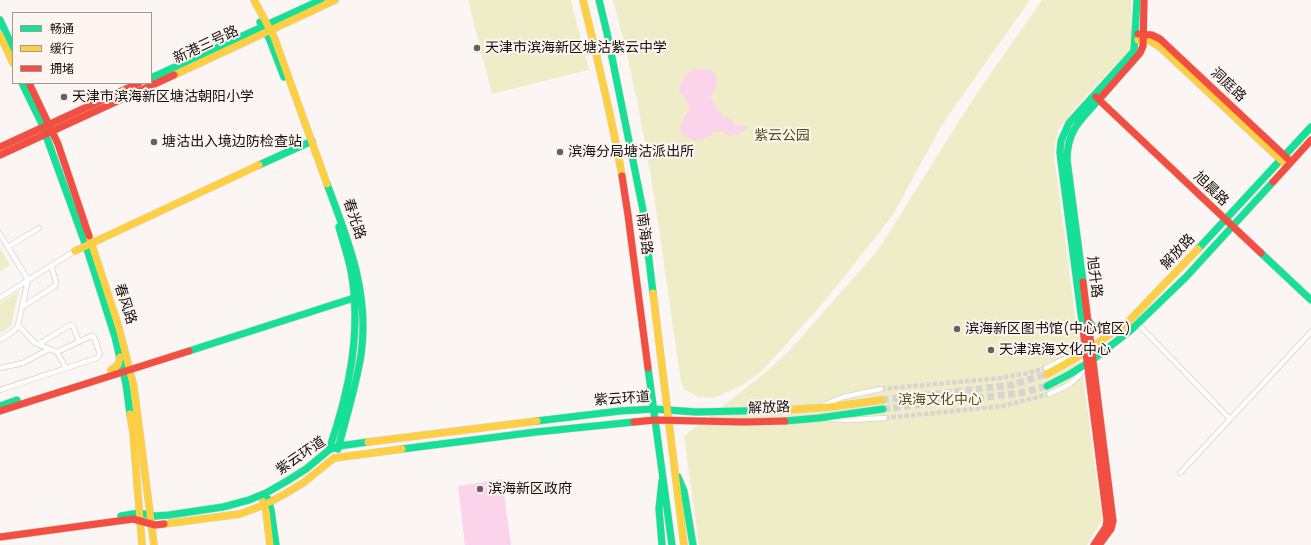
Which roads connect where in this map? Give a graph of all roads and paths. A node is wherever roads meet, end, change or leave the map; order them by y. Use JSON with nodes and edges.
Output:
{"nodes":[{"id":1,"x":250,"y":0,"type":"edge"},
{"id":2,"x":254,"y":0,"type":"edge"},
{"id":3,"x":321,"y":0,"type":"edge"},
{"id":4,"x":335,"y":0,"type":"edge"},
{"id":5,"x":583,"y":0,"type":"edge"},
{"id":6,"x":598,"y":0,"type":"edge"},
{"id":7,"x":1137,"y":0,"type":"edge"},
{"id":8,"x":1144,"y":0,"type":"edge"},
{"id":9,"x":0,"y":20,"type":"edge"},
{"id":10,"x":266,"y":28,"type":"junction"},
{"id":11,"x":0,"y":35,"type":"edge"},
{"id":12,"x":1139,"y":37,"type":"junction"},
{"id":13,"x":12,"y":46,"type":"edge"},
{"id":14,"x":12,"y":61,"type":"edge"},
{"id":15,"x":152,"y":78,"type":"edge"},
{"id":16,"x":152,"y":81,"type":"edge"},
{"id":17,"x":23,"y":84,"type":"edge"},
{"id":18,"x":29,"y":84,"type":"edge"},
{"id":19,"x":137,"y":84,"type":"edge"},
{"id":20,"x":145,"y":84,"type":"edge"},
{"id":21,"x":1097,"y":97,"type":"junction"},
{"id":22,"x":40,"y":114,"type":"junction"},
{"id":23,"x":67,"y":120,"type":"junction"},
{"id":24,"x":1311,"y":127,"type":"edge"},
{"id":25,"x":48,"y":129,"type":"junction"},
{"id":26,"x":32,"y":136,"type":"junction"},
{"id":27,"x":1311,"y":140,"type":"edge"},
{"id":28,"x":310,"y":142,"type":"junction"},
{"id":29,"x":58,"y":144,"type":"junction"},
{"id":30,"x":0,"y":147,"type":"edge"},
{"id":31,"x":0,"y":155,"type":"edge"},
{"id":32,"x":1282,"y":158,"type":"junction"},
{"id":33,"x":1289,"y":164,"type":"junction"},
{"id":34,"x":1225,"y":220,"type":"junction"},
{"id":35,"x":1232,"y":227,"type":"junction"},
{"id":36,"x":38,"y":228,"type":"dead end"},
{"id":37,"x":0,"y":234,"type":"edge"},
{"id":38,"x":88,"y":244,"type":"junction"},
{"id":39,"x":8,"y":247,"type":"junction"},
{"id":40,"x":75,"y":251,"type":"joint"},
{"id":41,"x":51,"y":266,"type":"junction"},
{"id":42,"x":28,"y":280,"type":"junction"},
{"id":43,"x":357,"y":294,"type":"junction"},
{"id":44,"x":0,"y":298,"type":"edge"},
{"id":45,"x":1311,"y":300,"type":"edge"},
{"id":46,"x":22,"y":307,"type":"junction"},
{"id":47,"x":1086,"y":316,"type":"junction"},
{"id":48,"x":18,"y":324,"type":"junction"},
{"id":49,"x":1138,"y":324,"type":"junction"},
{"id":50,"x":1120,"y":328,"type":"junction"},
{"id":51,"x":1311,"y":332,"type":"edge"},
{"id":52,"x":0,"y":340,"type":"edge"},
{"id":53,"x":79,"y":342,"type":"junction"},
{"id":54,"x":39,"y":344,"type":"junction"},
{"id":55,"x":48,"y":348,"type":"junction"},
{"id":56,"x":1088,"y":350,"type":"junction"},
{"id":57,"x":57,"y":352,"type":"junction"},
{"id":58,"x":123,"y":356,"type":"junction"},
{"id":59,"x":1090,"y":362,"type":"junction"},
{"id":60,"x":125,"y":367,"type":"junction"},
{"id":61,"x":0,"y":368,"type":"edge"},
{"id":62,"x":66,"y":368,"type":"junction"},
{"id":63,"x":1047,"y":371,"type":"tunnel mouth"},
{"id":64,"x":111,"y":372,"type":"junction"},
{"id":65,"x":1047,"y":386,"type":"tunnel mouth"},
{"id":66,"x":881,"y":389,"type":"tunnel mouth"},
{"id":67,"x":0,"y":390,"type":"edge"},
{"id":68,"x":1049,"y":394,"type":"tunnel mouth"},
{"id":69,"x":882,"y":400,"type":"tunnel mouth"},
{"id":70,"x":0,"y":406,"type":"edge"},
{"id":71,"x":816,"y":408,"type":"junction"},
{"id":72,"x":654,"y":409,"type":"junction"},
{"id":73,"x":668,"y":409,"type":"junction"},
{"id":74,"x":883,"y":409,"type":"tunnel mouth"},
{"id":75,"x":0,"y":411,"type":"edge"},
{"id":76,"x":819,"y":418,"type":"junction"},
{"id":77,"x":885,"y":418,"type":"tunnel mouth"},
{"id":78,"x":1230,"y":419,"type":"junction"},
{"id":79,"x":655,"y":420,"type":"junction"},
{"id":80,"x":669,"y":420,"type":"junction"},
{"id":81,"x":339,"y":446,"type":"junction"},
{"id":82,"x":329,"y":450,"type":"junction"},
{"id":83,"x":334,"y":458,"type":"junction"},
{"id":84,"x":676,"y":473,"type":"junction"},
{"id":85,"x":1180,"y":473,"type":"dead end"},
{"id":86,"x":663,"y":475,"type":"junction"},
{"id":87,"x":263,"y":495,"type":"junction"},
{"id":88,"x":139,"y":501,"type":"junction"},
{"id":89,"x":267,"y":504,"type":"junction"},
{"id":90,"x":150,"y":516,"type":"junction"},
{"id":91,"x":140,"y":517,"type":"junction"},
{"id":92,"x":124,"y":518,"type":"junction"},
{"id":93,"x":151,"y":524,"type":"junction"},
{"id":94,"x":0,"y":532,"type":"edge"},
{"id":95,"x":141,"y":536,"type":"junction"},
{"id":96,"x":0,"y":537,"type":"edge"},
{"id":97,"x":142,"y":545,"type":"edge"},
{"id":98,"x":154,"y":545,"type":"edge"},
{"id":99,"x":270,"y":545,"type":"edge"},
{"id":100,"x":276,"y":545,"type":"edge"},
{"id":101,"x":662,"y":545,"type":"edge"},
{"id":102,"x":672,"y":545,"type":"edge"},
{"id":103,"x":684,"y":545,"type":"edge"},
{"id":104,"x":692,"y":545,"type":"edge"},
{"id":105,"x":1094,"y":545,"type":"edge"},
{"id":106,"x":1099,"y":545,"type":"edge"}],
"edges":[{"from":1,"to":10,"type":"main road","name":"春光路"},
{"from":2,"to":10,"type":"main road","name":"春光路"},
{"from":3,"to":10,"type":"main road","name":"新港三号路"},
{"from":4,"to":10,"type":"main road","name":"新港三号路"},
{"from":5,"to":72,"type":"main road","name":"南海路"},
{"from":6,"to":73,"type":"main road","name":"南海路"},
{"from":7,"to":12,"type":"main road"},
{"from":8,"to":12,"type":"main road"},
{"from":9,"to":13,"type":"main road"},
{"from":10,"to":15,"type":"main road","name":"新港三号路"},
{"from":10,"to":16,"type":"main road","name":"新港三号路"},
{"from":10,"to":28,"type":"main road","name":"春光路"},
{"from":11,"to":14,"type":"main road"},
{"from":12,"to":21,"type":"main road","name":"旭升路"},
{"from":12,"to":32,"type":"main road","name":"洞庭路"},
{"from":17,"to":22,"type":"main road","name":"春风路"},
{"from":18,"to":22,"type":"main road","name":"春风路"},
{"from":19,"to":23,"type":"main road","name":"新港三号路"},
{"from":20,"to":23,"type":"main road","name":"新港三号路"},
{"from":21,"to":34,"type":"main road","name":"旭晨路"},
{"from":21,"to":47,"type":"main road","name":"旭升路"},
{"from":21,"to":56,"type":"main road","name":"旭升路"},
{"from":22,"to":25,"type":"main road","name":"春风路"},
{"from":22,"to":26,"type":"main road"},
{"from":23,"to":25,"type":"main road","name":"新港三号路"},
{"from":23,"to":29,"type":"main road"},
{"from":24,"to":32,"type":"main road","name":"解放路"},
{"from":25,"to":26,"type":"main road","name":"新港三号路"},
{"from":25,"to":29,"type":"main road","name":"春风路"},
{"from":25,"to":38,"type":"main road","name":"春风路"},
{"from":26,"to":30,"type":"main road","name":"新港三号路"},
{"from":26,"to":31,"type":"main road","name":"新港三号路"},
{"from":27,"to":33,"type":"main road","name":"解放路"},
{"from":28,"to":38,"type":"main road"},
{"from":28,"to":43,"type":"main road","name":"春光路"},
{"from":29,"to":38,"type":"main road","name":"春风路"},
{"from":32,"to":33,"type":"main road","name":"洞庭路"},
{"from":32,"to":34,"type":"main road","name":"解放路"},
{"from":33,"to":35,"type":"main road","name":"解放路"},
{"from":34,"to":35,"type":"main road","name":"旭晨路"},
{"from":34,"to":50,"type":"main road","name":"解放路"},
{"from":35,"to":45,"type":"main road","name":"旭晨路"},
{"from":35,"to":49,"type":"main road","name":"解放路"},
{"from":36,"to":39,"type":"street"},
{"from":37,"to":39,"type":"street"},
{"from":38,"to":40,"type":"main road"},
{"from":38,"to":58,"type":"main road","name":"春风路"},
{"from":39,"to":42,"type":"street"},
{"from":40,"to":41,"type":"street"},
{"from":41,"to":42,"type":"street"},
{"from":41,"to":46,"type":"street"},
{"from":42,"to":44,"type":"street"},
{"from":42,"to":46,"type":"street"},
{"from":43,"to":60,"type":"main road"},
{"from":43,"to":81,"type":"main road","name":"春光路"},
{"from":43,"to":82,"type":"main road","name":"春光路"},
{"from":46,"to":48,"type":"street"},
{"from":47,"to":50,"type":"main road"},
{"from":47,"to":56,"type":"main road","name":"旭升路"},
{"from":48,"to":52,"type":"street"},
{"from":48,"to":54,"type":"street"},
{"from":49,"to":59,"type":"main road","name":"解放路"},
{"from":49,"to":78,"type":"street"},
{"from":50,"to":56,"type":"main road","name":"解放路"},
{"from":51,"to":78,"type":"street"},
{"from":53,"to":54,"type":"street"},
{"from":53,"to":57,"type":"street"},
{"from":53,"to":62,"type":"street"},
{"from":54,"to":55,"type":"street"},
{"from":55,"to":57,"type":"street"},
{"from":55,"to":61,"type":"street"},
{"from":56,"to":59,"type":"main road","name":"旭升路"},
{"from":56,"to":63,"type":"main road","name":"解放路"},
{"from":57,"to":62,"type":"street"},
{"from":58,"to":60,"type":"main road","name":"春风路"},
{"from":58,"to":64,"type":"main road"},
{"from":59,"to":65,"type":"main road","name":"解放路"},
{"from":59,"to":68,"type":"street"},
{"from":59,"to":105,"type":"main road","name":"旭升路"},
{"from":59,"to":106,"type":"main road","name":"旭升路"},
{"from":60,"to":64,"type":"main road"},
{"from":60,"to":88,"type":"main road","name":"春风路"},
{"from":60,"to":90,"type":"main road","name":"春风路"},
{"from":62,"to":67,"type":"street"},
{"from":64,"to":70,"type":"main road"},
{"from":64,"to":75,"type":"main road"},
{"from":66,"to":71,"type":"street"},
{"from":69,"to":71,"type":"main road","name":"解放路"},
{"from":71,"to":73,"type":"main road","name":"解放路"},
{"from":72,"to":73,"type":"main road","name":"紫云环道"},
{"from":72,"to":79,"type":"main road","name":"南海路"},
{"from":72,"to":81,"type":"main road","name":"紫云环道"},
{"from":73,"to":80,"type":"main road","name":"南海路"},
{"from":74,"to":76,"type":"main road","name":"解放路"},
{"from":76,"to":77,"type":"street"},
{"from":76,"to":80,"type":"main road","name":"解放路"},
{"from":78,"to":85,"type":"street"},
{"from":79,"to":80,"type":"main road","name":"解放路"},
{"from":79,"to":83,"type":"main road","name":"紫云环道"},
{"from":79,"to":86,"type":"main road","name":"南海路"},
{"from":80,"to":84,"type":"main road","name":"南海路"},
{"from":81,"to":82,"type":"main road","name":"紫云环道"},
{"from":81,"to":83,"type":"main road","name":"春光路"},
{"from":82,"to":87,"type":"main road","name":"紫云环道"},
{"from":83,"to":89,"type":"main road","name":"紫云环道"},
{"from":84,"to":103,"type":"main road","name":"南海路"},
{"from":84,"to":104,"type":"main road"},
{"from":86,"to":101,"type":"main road"},
{"from":86,"to":102,"type":"main road"},
{"from":87,"to":89,"type":"main road"},
{"from":87,"to":90,"type":"main road","name":"紫云环道"},
{"from":88,"to":91,"type":"main road","name":"春风路"},
{"from":88,"to":92,"type":"main road"},
{"from":89,"to":93,"type":"main road","name":"紫云环道"},
{"from":89,"to":99,"type":"main road"},
{"from":89,"to":100,"type":"main road"},
{"from":90,"to":91,"type":"main road","name":"紫云环道"},
{"from":90,"to":93,"type":"main road","name":"春风路"},
{"from":91,"to":92,"type":"main road","name":"紫云环道"},
{"from":91,"to":93,"type":"main road","name":"紫云环道"},
{"from":91,"to":95,"type":"main road","name":"春风路"},
{"from":92,"to":94,"type":"main road","name":"紫云环道"},
{"from":92,"to":95,"type":"main road"},
{"from":92,"to":96,"type":"main road","name":"紫云环道"},
{"from":93,"to":98,"type":"main road","name":"春风路"},
{"from":95,"to":97,"type":"main road","name":"春风路"}]}
